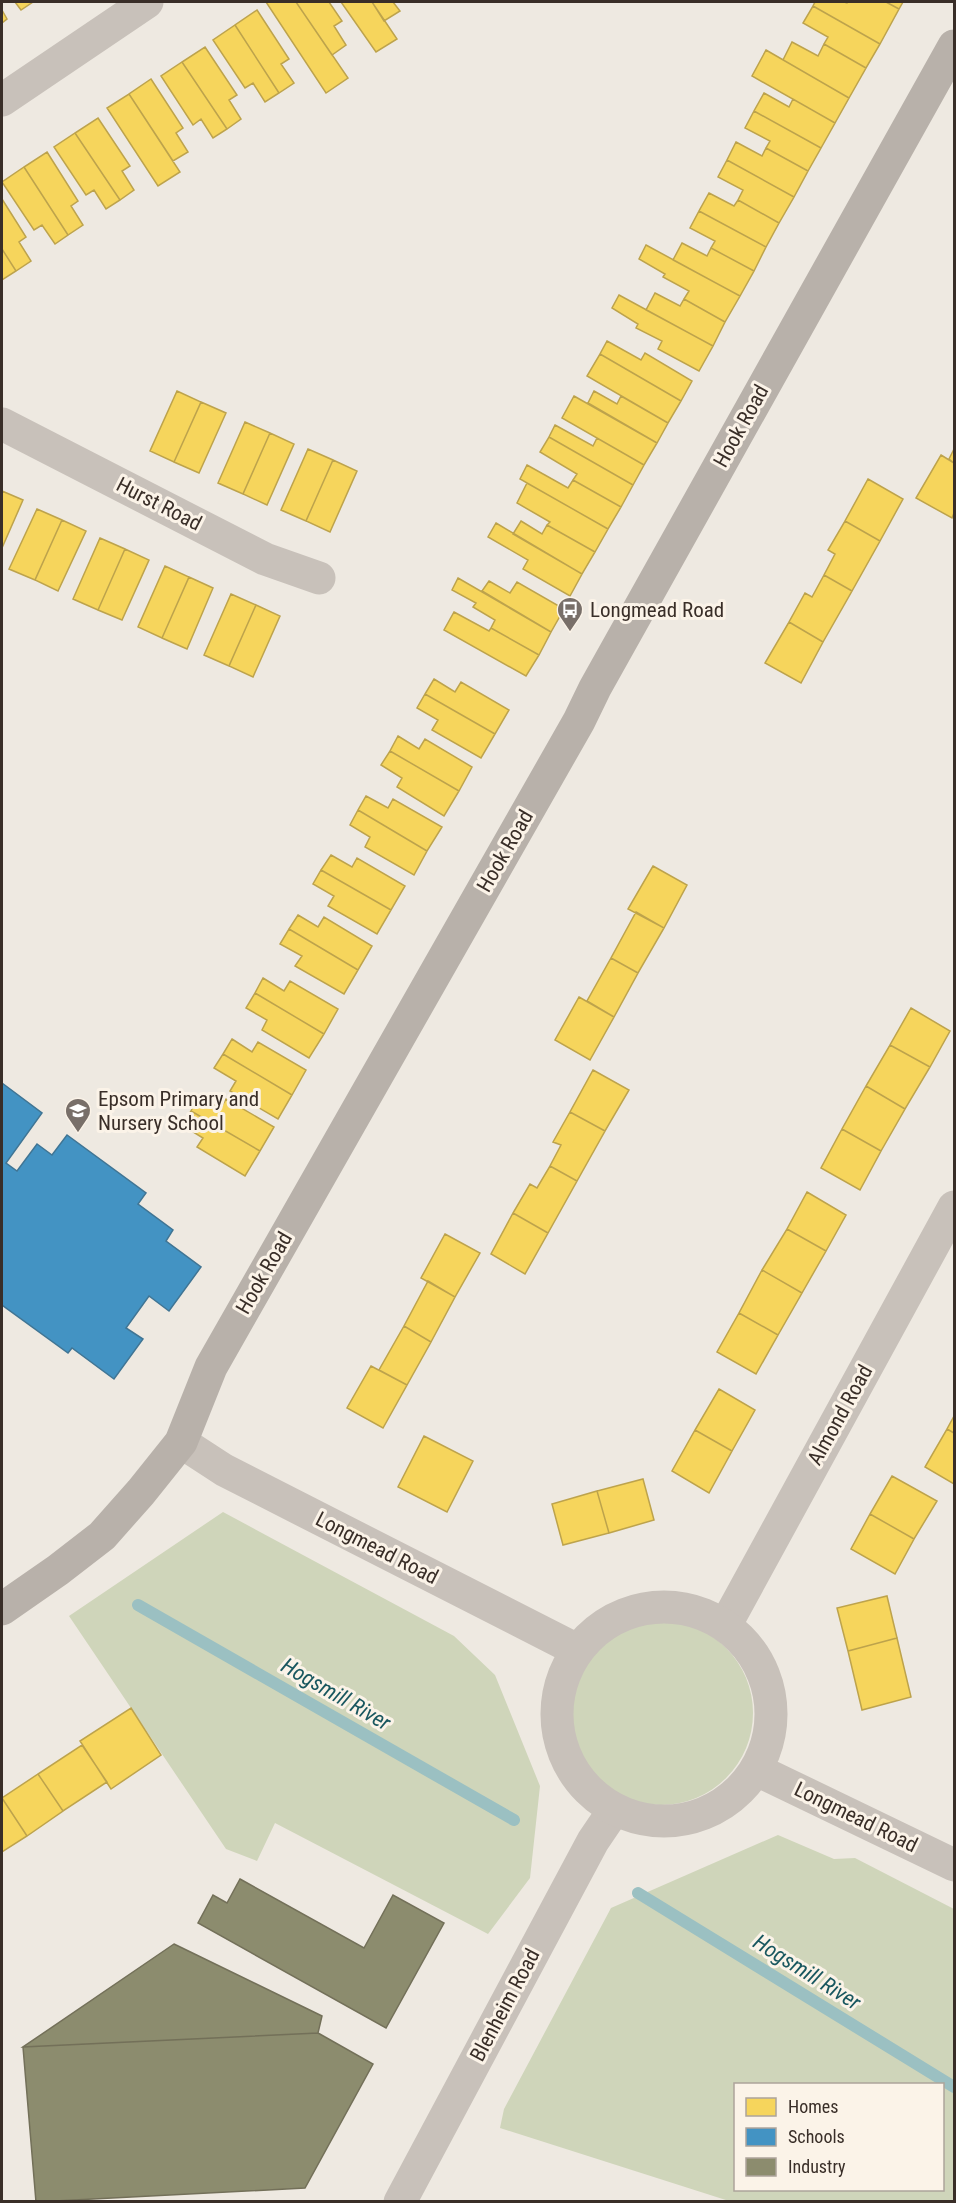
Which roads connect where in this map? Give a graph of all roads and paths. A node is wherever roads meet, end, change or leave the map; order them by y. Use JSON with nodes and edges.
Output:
{"nodes":[{"id":1,"x":147,"y":2,"type":"edge"},
{"id":2,"x":954,"y":46,"type":"edge"},
{"id":3,"x":2,"y":100,"type":"edge"},
{"id":4,"x":2,"y":424,"type":"edge"},
{"id":5,"x":319,"y":578,"type":"dead end"},
{"id":6,"x":954,"y":1207,"type":"edge"},
{"id":7,"x":181,"y":1442,"type":"junction"},
{"id":8,"x":2,"y":1609,"type":"edge"},
{"id":9,"x":726,"y":1624,"type":"junction"},
{"id":10,"x":577,"y":1650,"type":"junction"},
{"id":11,"x":758,"y":1770,"type":"junction"},
{"id":12,"x":614,"y":1810,"type":"junction"},
{"id":13,"x":954,"y":1865,"type":"edge"},
{"id":14,"x":400,"y":2202,"type":"edge"}],
"edges":[{"from":1,"to":3,"type":"street"},
{"from":2,"to":7,"type":"main road","name":"Hook Road"},
{"from":4,"to":5,"type":"street","name":"Hurst Road"},
{"from":6,"to":9,"type":"street","name":"Almond Road"},
{"from":7,"to":8,"type":"main road","name":"Hook Road"},
{"from":7,"to":10,"type":"street","name":"Longmead Road"},
{"from":9,"to":10,"type":"street"},
{"from":9,"to":11,"type":"street"},
{"from":10,"to":12,"type":"street"},
{"from":11,"to":12,"type":"street"},
{"from":11,"to":13,"type":"street","name":"Longmead Road"},
{"from":12,"to":14,"type":"street","name":"Blenheim Road"}]}
